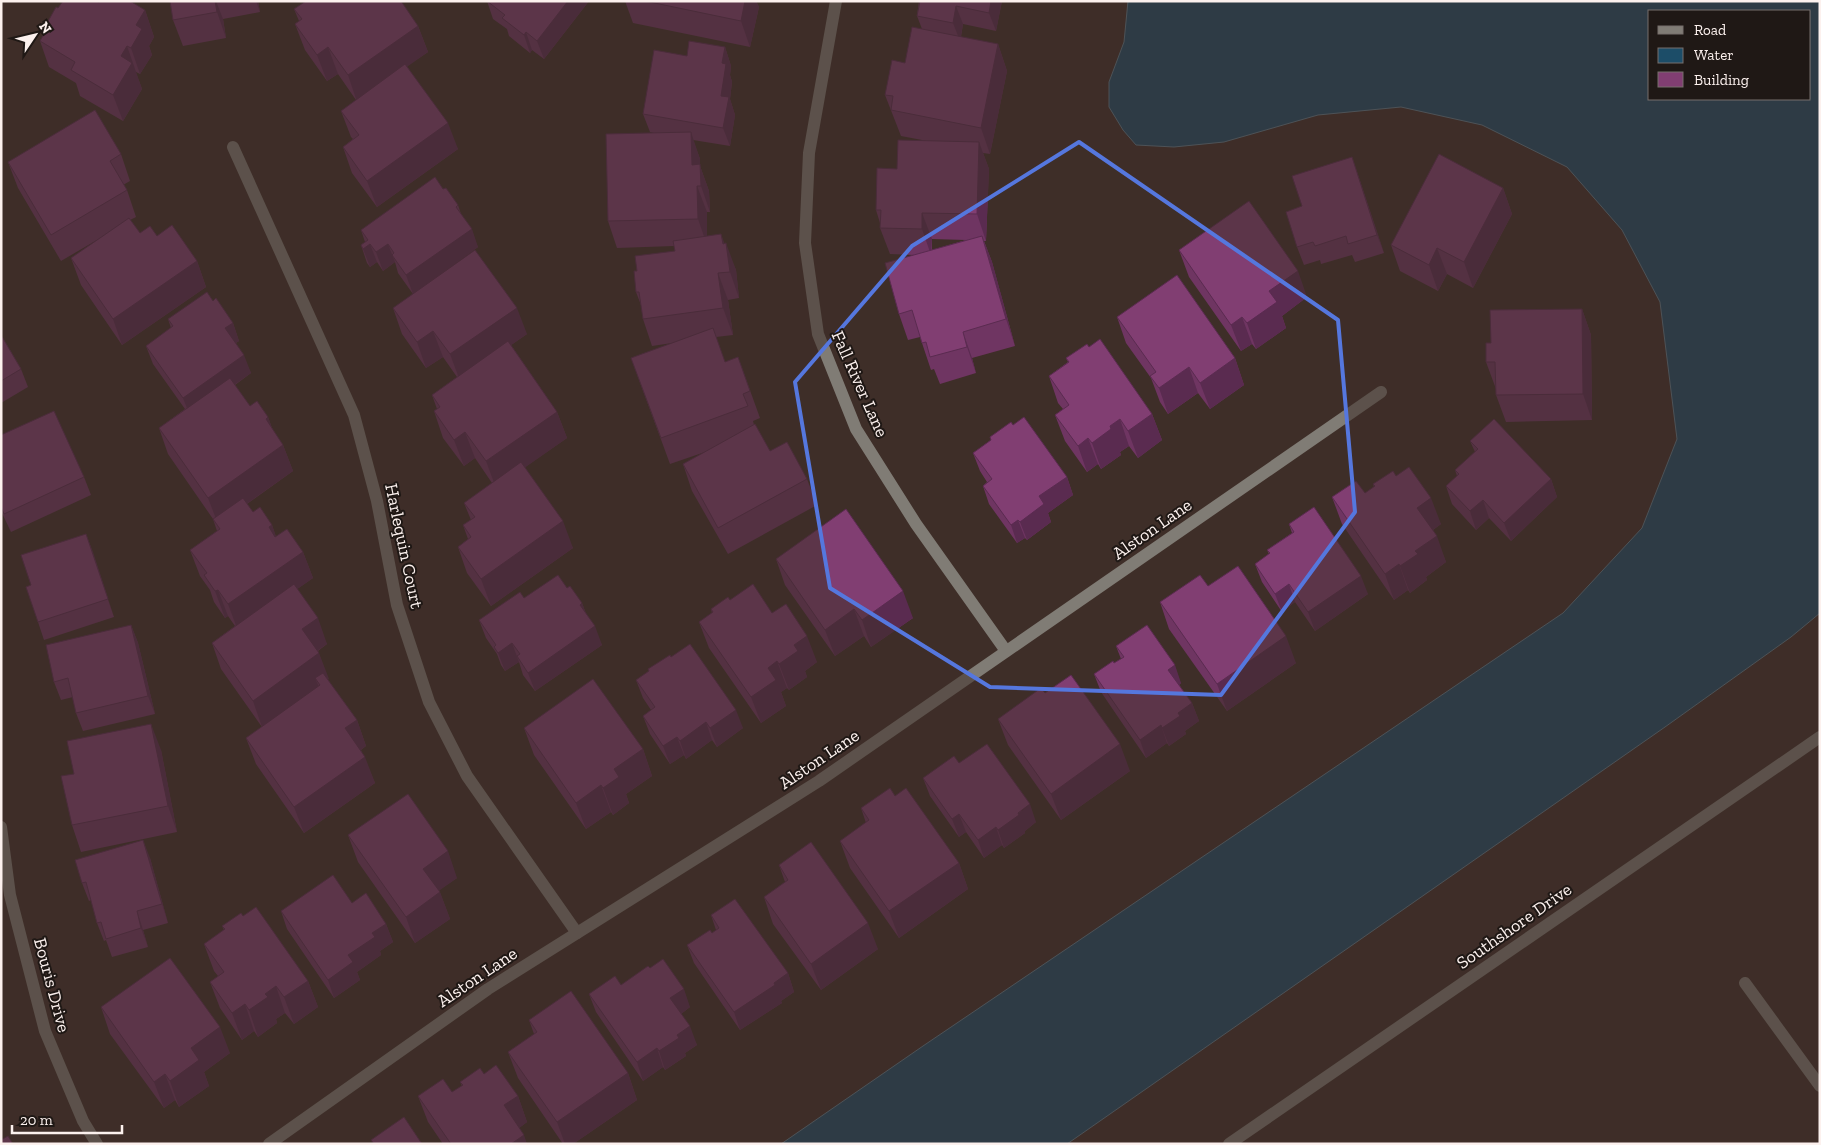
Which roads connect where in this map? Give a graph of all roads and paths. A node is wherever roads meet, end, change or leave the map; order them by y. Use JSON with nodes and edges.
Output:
{"nodes":[{"id":1,"x":836,"y":1,"type":"edge"},
{"id":2,"x":233,"y":147,"type":"dead end"},
{"id":3,"x":1381,"y":392,"type":"dead end"},
{"id":4,"x":1006,"y":651,"type":"junction"},
{"id":5,"x":1820,"y":737,"type":"edge"},
{"id":6,"x":1,"y":827,"type":"edge"},
{"id":7,"x":6,"y":897,"type":"edge"},
{"id":8,"x":576,"y":933,"type":"junction"},
{"id":9,"x":1745,"y":983,"type":"dead end"},
{"id":10,"x":1820,"y":1086,"type":"edge"},
{"id":11,"x":96,"y":1144,"type":"edge"},
{"id":12,"x":269,"y":1144,"type":"edge"},
{"id":13,"x":1229,"y":1144,"type":"edge"}],
"edges":[{"from":1,"to":4,"type":"street","name":"Fall River Lane"},
{"from":2,"to":8,"type":"street","name":"Harlequin Court"},
{"from":3,"to":4,"type":"street","name":"Alston Lane"},
{"from":4,"to":8,"type":"street","name":"Alston Lane"},
{"from":5,"to":13,"type":"street","name":"Southshore Drive"},
{"from":6,"to":7,"type":"street","name":"Bouris Drive"},
{"from":7,"to":11,"type":"street","name":"Bouris Drive"},
{"from":8,"to":12,"type":"street","name":"Alston Lane"},
{"from":9,"to":10,"type":"street"}]}
